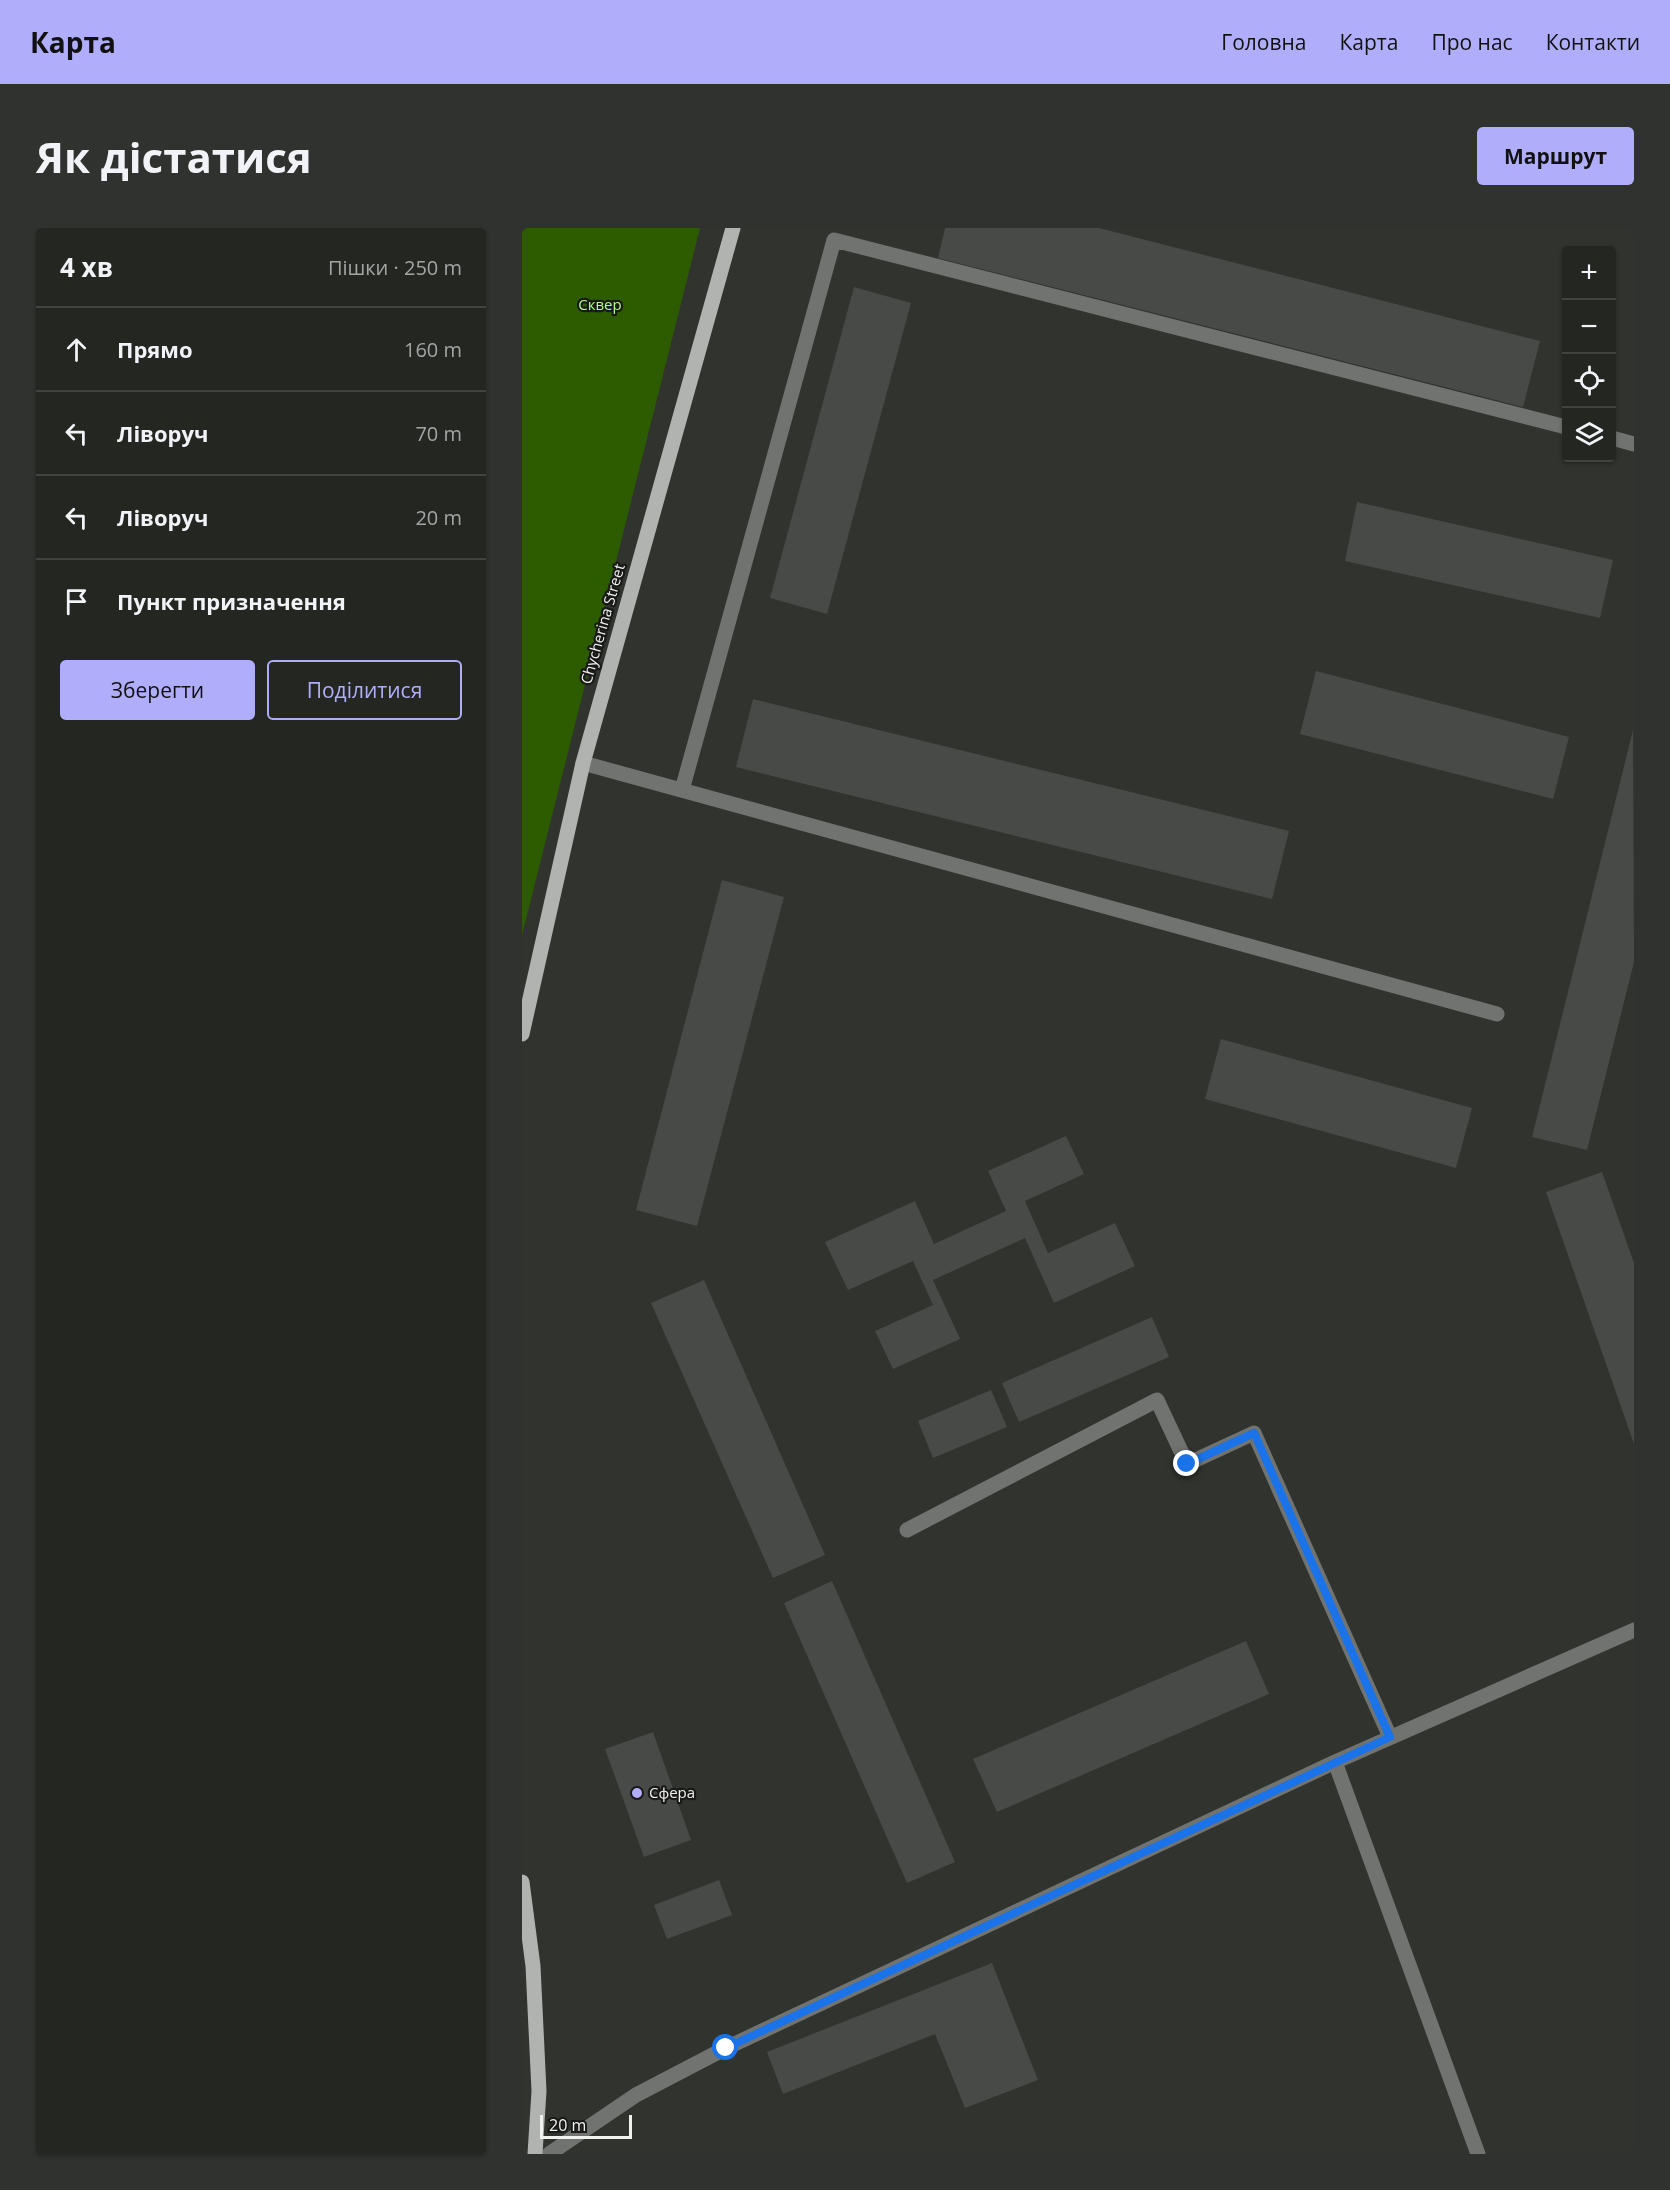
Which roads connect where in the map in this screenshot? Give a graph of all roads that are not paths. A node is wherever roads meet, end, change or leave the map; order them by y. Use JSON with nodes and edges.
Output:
{"nodes":[{"id":1,"x":733,"y":228,"type":"edge"},
{"id":2,"x":836,"y":234,"type":"edge"},
{"id":3,"x":1562,"y":426,"type":"edge"},
{"id":4,"x":1616,"y":439,"type":"edge"},
{"id":5,"x":1634,"y":444,"type":"edge"},
{"id":6,"x":583,"y":763,"type":"junction"},
{"id":7,"x":682,"y":790,"type":"junction"},
{"id":8,"x":1497,"y":1014,"type":"dead end"},
{"id":9,"x":522,"y":1034,"type":"edge"},
{"id":10,"x":907,"y":1530,"type":"dead end"},
{"id":11,"x":1634,"y":1630,"type":"edge"},
{"id":12,"x":1390,"y":1737,"type":"junction"},
{"id":13,"x":1335,"y":1762,"type":"junction"},
{"id":14,"x":522,"y":1882,"type":"edge"},
{"id":15,"x":535,"y":2154,"type":"edge"},
{"id":16,"x":549,"y":2154,"type":"edge"},
{"id":17,"x":1478,"y":2154,"type":"edge"}],
"edges":[{"from":1,"to":6,"type":"main road","name":"Chycherina Street"},
{"from":2,"to":3,"type":"street"},
{"from":2,"to":7,"type":"street"},
{"from":4,"to":5,"type":"street"},
{"from":6,"to":7,"type":"street"},
{"from":6,"to":9,"type":"main road","name":"Chycherina Street"},
{"from":7,"to":8,"type":"street"},
{"from":10,"to":12,"type":"street"},
{"from":11,"to":12,"type":"street"},
{"from":12,"to":13,"type":"street"},
{"from":13,"to":16,"type":"street"},
{"from":13,"to":17,"type":"street"},
{"from":14,"to":15,"type":"main road"}]}
